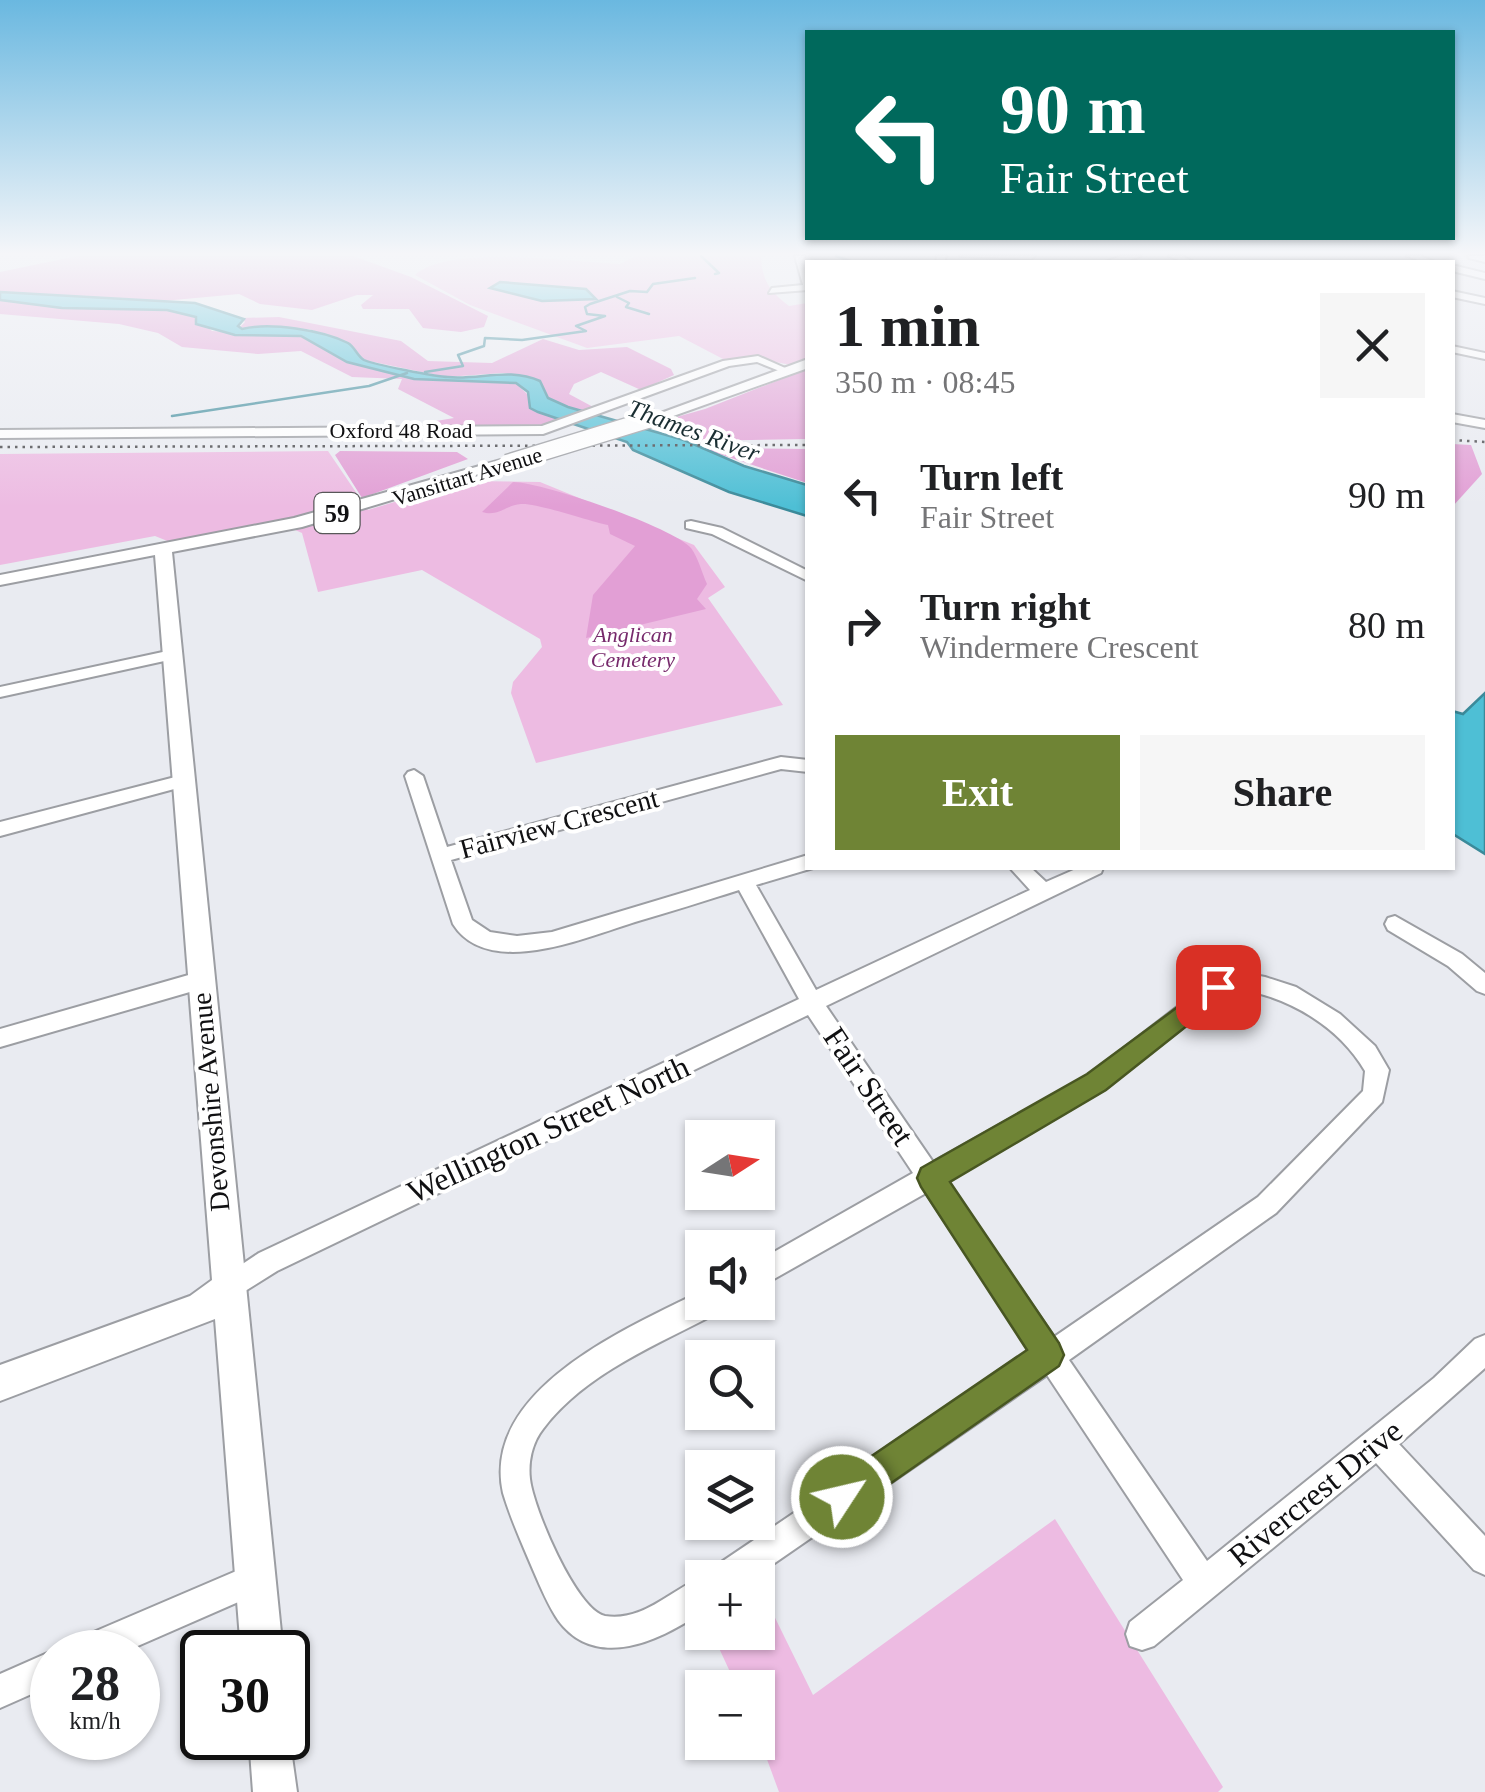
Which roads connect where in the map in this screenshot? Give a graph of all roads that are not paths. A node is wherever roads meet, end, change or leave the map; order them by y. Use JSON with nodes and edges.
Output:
{"nodes":[{"id":1,"x":1455,"y":350,"type":"edge"},
{"id":2,"x":1485,"y":356,"type":"edge"},
{"id":3,"x":805,"y":364,"type":"edge"},
{"id":4,"x":788,"y":371,"type":"junction"},
{"id":5,"x":1455,"y":419,"type":"edge"},
{"id":6,"x":1485,"y":424,"type":"edge"},
{"id":7,"x":0,"y":434,"type":"edge"},
{"id":8,"x":692,"y":526,"type":"dead end"},
{"id":9,"x":163,"y":551,"type":"junction"},
{"id":10,"x":805,"y":575,"type":"edge"},
{"id":11,"x":0,"y":580,"type":"edge"},
{"id":12,"x":172,"y":655,"type":"junction"},
{"id":13,"x":0,"y":692,"type":"edge"},
{"id":14,"x":805,"y":766,"type":"edge"},
{"id":15,"x":414,"y":776,"type":"dead end"},
{"id":16,"x":183,"y":781,"type":"junction"},
{"id":17,"x":0,"y":829,"type":"edge"},
{"id":18,"x":440,"y":856,"type":"junction"},
{"id":19,"x":805,"y":863,"type":"edge"},
{"id":20,"x":1020,"y":870,"type":"edge"},
{"id":21,"x":1089,"y":870,"type":"edge"},
{"id":22,"x":744,"y":881,"type":"junction"},
{"id":23,"x":1043,"y":890,"type":"junction"},
{"id":24,"x":1395,"y":924,"type":"dead end"},
{"id":25,"x":199,"y":981,"type":"junction"},
{"id":26,"x":1485,"y":985,"type":"edge"},
{"id":27,"x":812,"y":1003,"type":"junction"},
{"id":28,"x":0,"y":1038,"type":"edge"},
{"id":29,"x":931,"y":1178,"type":"junction"},
{"id":30,"x":775,"y":1265,"type":"edge"},
{"id":31,"x":229,"y":1288,"type":"junction"},
{"id":32,"x":685,"y":1316,"type":"edge"},
{"id":33,"x":1485,"y":1348,"type":"edge"},
{"id":34,"x":1048,"y":1355,"type":"junction"},
{"id":35,"x":0,"y":1383,"type":"edge"},
{"id":36,"x":1378,"y":1442,"type":"junction"},
{"id":37,"x":1485,"y":1558,"type":"edge"},
{"id":38,"x":751,"y":1560,"type":"edge"},
{"id":39,"x":255,"y":1578,"type":"junction"},
{"id":40,"x":1204,"y":1584,"type":"junction"},
{"id":41,"x":685,"y":1603,"type":"edge"},
{"id":42,"x":137,"y":1630,"type":"edge"},
{"id":43,"x":260,"y":1630,"type":"edge"},
{"id":44,"x":1142,"y":1634,"type":"dead end"},
{"id":45,"x":30,"y":1678,"type":"edge"},
{"id":46,"x":0,"y":1691,"type":"edge"},
{"id":47,"x":272,"y":1760,"type":"edge"},
{"id":48,"x":275,"y":1792,"type":"edge"}],
"edges":[{"from":1,"to":2,"type":"street"},
{"from":3,"to":4,"type":"main road","name":"Vansittart Avenue","number":"59"},
{"from":4,"to":7,"type":"street","name":"Oxford 48 Road"},
{"from":4,"to":9,"type":"main road","name":"Vansittart Avenue","number":"59","bridge":true},
{"from":5,"to":6,"type":"main road"},
{"from":8,"to":10,"type":"street"},
{"from":9,"to":11,"type":"main road","name":"Vansittart Avenue","number":"59"},
{"from":9,"to":12,"type":"main road","name":"Devonshire Avenue"},
{"from":12,"to":13,"type":"street"},
{"from":12,"to":16,"type":"main road","name":"Devonshire Avenue"},
{"from":14,"to":18,"type":"street","name":"Fairview Crescent"},
{"from":15,"to":18,"type":"street"},
{"from":16,"to":17,"type":"street"},
{"from":16,"to":25,"type":"main road","name":"Devonshire Avenue"},
{"from":18,"to":22,"type":"street","name":"Fairview Crescent"},
{"from":19,"to":22,"type":"street","name":"Fairview Crescent"},
{"from":20,"to":23,"type":"street"},
{"from":21,"to":23,"type":"street","name":"Wellington Street North"},
{"from":22,"to":27,"type":"street","name":"Fair Street"},
{"from":23,"to":27,"type":"street","name":"Wellington Street North"},
{"from":24,"to":26,"type":"street"},
{"from":25,"to":28,"type":"street"},
{"from":25,"to":31,"type":"main road","name":"Devonshire Avenue"},
{"from":27,"to":29,"type":"street","name":"Fair Street"},
{"from":27,"to":31,"type":"street","name":"Wellington Street North"},
{"from":29,"to":30,"type":"street"},
{"from":29,"to":34,"type":"street","name":"Fair Street"},
{"from":29,"to":34,"type":"street"},
{"from":31,"to":35,"type":"main road","name":"Wellington Street North"},
{"from":31,"to":39,"type":"main road","name":"Devonshire Avenue"},
{"from":32,"to":41,"type":"street"},
{"from":33,"to":36,"type":"street","name":"Rivercrest Drive"},
{"from":34,"to":38,"type":"street"},
{"from":34,"to":40,"type":"street","name":"Fair Street"},
{"from":36,"to":37,"type":"street"},
{"from":36,"to":40,"type":"street","name":"Rivercrest Drive"},
{"from":39,"to":42,"type":"street"},
{"from":39,"to":43,"type":"main road","name":"Devonshire Avenue"},
{"from":40,"to":44,"type":"street","name":"Rivercrest Drive"},
{"from":45,"to":46,"type":"street"},
{"from":47,"to":48,"type":"main road"}]}
